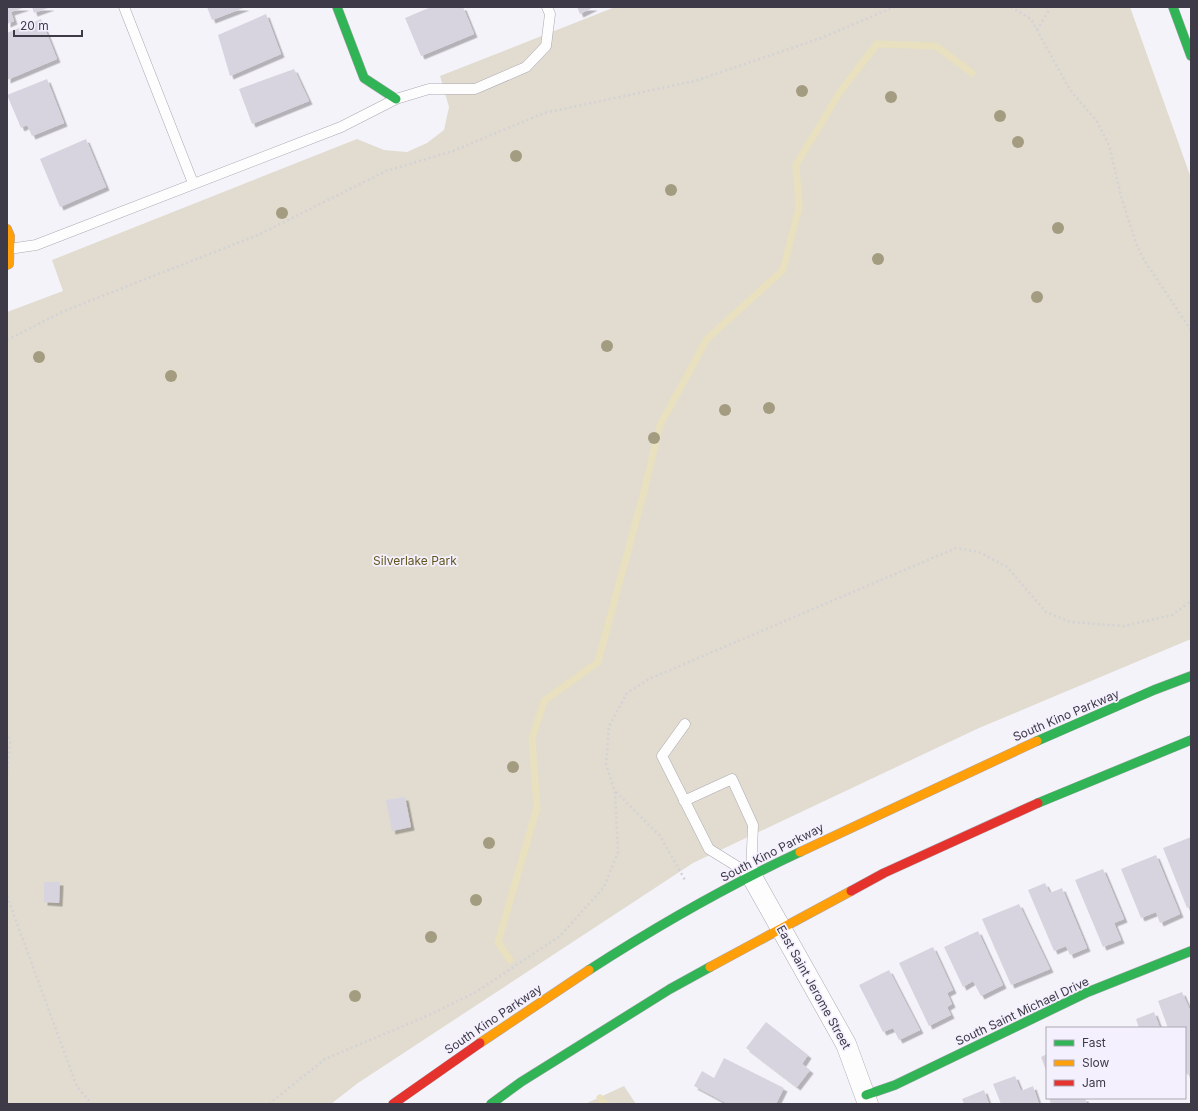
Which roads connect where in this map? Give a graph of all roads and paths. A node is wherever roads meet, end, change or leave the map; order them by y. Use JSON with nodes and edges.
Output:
{"nodes":[{"id":1,"x":124,"y":7,"type":"edge"},
{"id":2,"x":337,"y":7,"type":"edge"},
{"id":3,"x":547,"y":7,"type":"edge"},
{"id":4,"x":894,"y":7,"type":"edge"},
{"id":5,"x":1011,"y":7,"type":"edge"},
{"id":6,"x":1048,"y":7,"type":"edge"},
{"id":7,"x":1173,"y":7,"type":"edge"},
{"id":8,"x":1037,"y":30,"type":"junction"},
{"id":9,"x":1191,"y":56,"type":"edge"},
{"id":10,"x":396,"y":99,"type":"junction"},
{"id":11,"x":193,"y":183,"type":"junction"},
{"id":12,"x":7,"y":229,"type":"edge"},
{"id":13,"x":9,"y":249,"type":"junction"},
{"id":14,"x":8,"y":264,"type":"edge"},
{"id":15,"x":1191,"y":330,"type":"edge"},
{"id":16,"x":7,"y":340,"type":"edge"},
{"id":17,"x":1191,"y":601,"type":"edge"},
{"id":18,"x":1191,"y":676,"type":"edge"},
{"id":19,"x":685,"y":724,"type":"dead end"},
{"id":20,"x":7,"y":732,"type":"edge"},
{"id":21,"x":1191,"y":740,"type":"edge"},
{"id":22,"x":7,"y":776,"type":"edge"},
{"id":23,"x":615,"y":792,"type":"junction"},
{"id":24,"x":684,"y":801,"type":"junction"},
{"id":25,"x":751,"y":874,"type":"junction"},
{"id":26,"x":685,"y":880,"type":"dead end"},
{"id":27,"x":7,"y":896,"type":"edge"},
{"id":28,"x":782,"y":927,"type":"junction"},
{"id":29,"x":1191,"y":951,"type":"edge"},
{"id":30,"x":867,"y":1100,"type":"edge"},
{"id":31,"x":92,"y":1104,"type":"edge"},
{"id":32,"x":269,"y":1104,"type":"edge"},
{"id":33,"x":393,"y":1104,"type":"edge"},
{"id":34,"x":491,"y":1104,"type":"edge"}],
"edges":[{"from":1,"to":11,"type":"lane"},
{"from":2,"to":10,"type":"main road"},
{"from":3,"to":10,"type":"lane"},
{"from":4,"to":16,"type":"path"},
{"from":5,"to":8,"type":"path"},
{"from":6,"to":8,"type":"path"},
{"from":7,"to":9,"type":"main road"},
{"from":8,"to":15,"type":"path"},
{"from":10,"to":11,"type":"lane"},
{"from":11,"to":13,"type":"lane"},
{"from":12,"to":13,"type":"main road"},
{"from":13,"to":14,"type":"main road"},
{"from":17,"to":23,"type":"path"},
{"from":18,"to":25,"type":"main road","name":"South Kino Parkway"},
{"from":19,"to":24,"type":"lane"},
{"from":20,"to":22,"type":"path"},
{"from":21,"to":28,"type":"main road"},
{"from":23,"to":26,"type":"path"},
{"from":23,"to":32,"type":"path"},
{"from":24,"to":25,"type":"lane"},
{"from":24,"to":25,"type":"lane"},
{"from":25,"to":28,"type":"street","name":"East Saint Jerome Street"},
{"from":25,"to":33,"type":"main road","name":"South Kino Parkway"},
{"from":27,"to":31,"type":"path"},
{"from":28,"to":30,"type":"street","name":"East Saint Jerome Street"},
{"from":28,"to":34,"type":"main road"},
{"from":29,"to":30,"type":"main road","name":"South Saint Michael Drive"}]}
